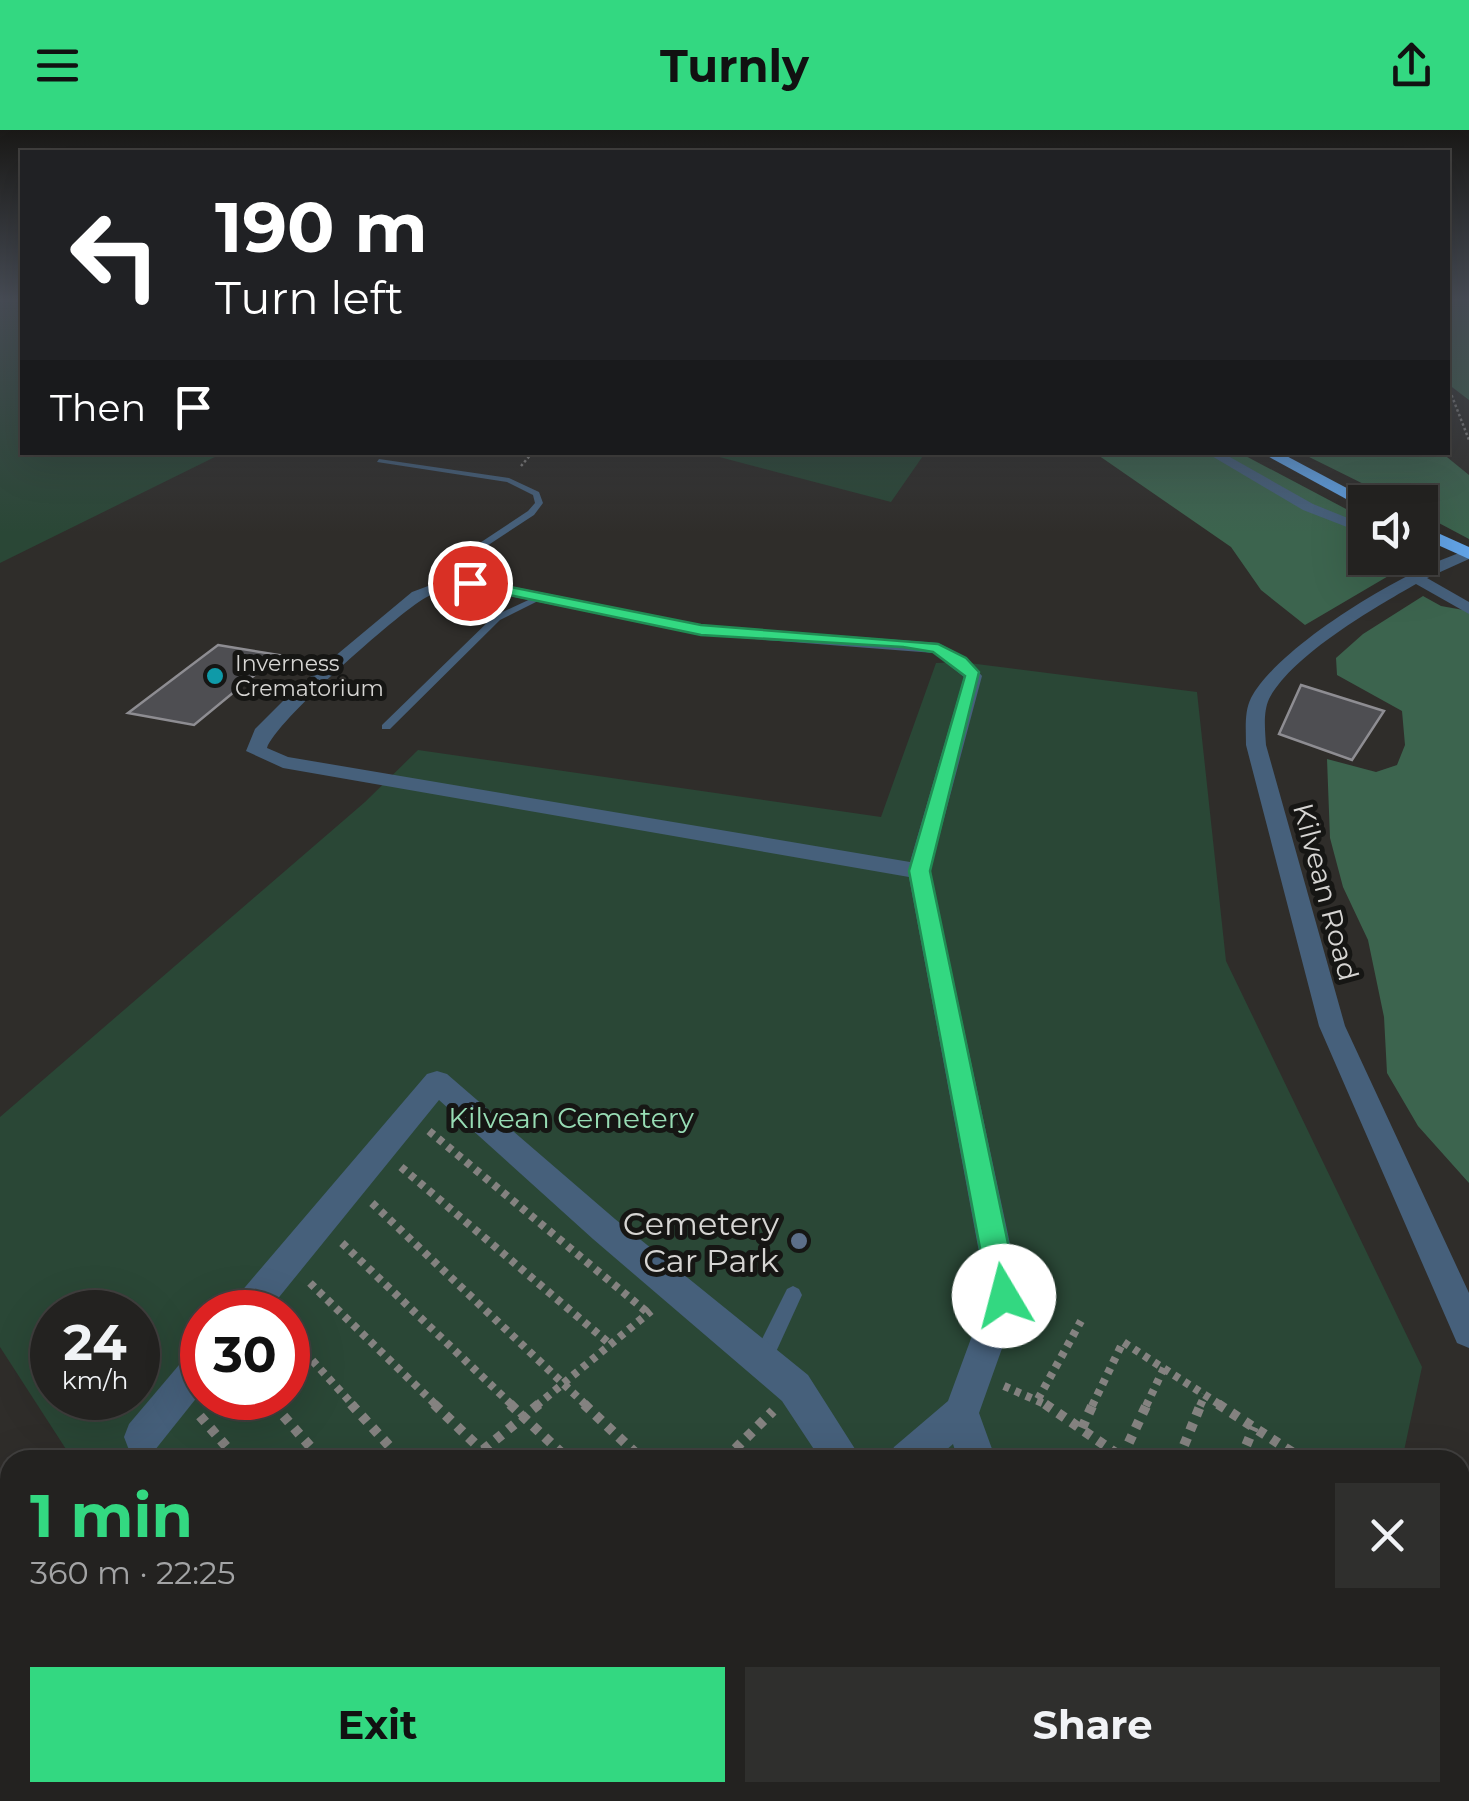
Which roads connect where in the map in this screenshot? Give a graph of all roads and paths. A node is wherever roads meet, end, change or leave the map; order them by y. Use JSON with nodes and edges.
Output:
{"nodes":[{"id":1,"x":1450,"y":391,"type":"edge"},
{"id":2,"x":1469,"y":440,"type":"edge"},
{"id":3,"x":1217,"y":455,"type":"edge"},
{"id":4,"x":1273,"y":455,"type":"edge"},
{"id":5,"x":379,"y":461,"type":"dead end"},
{"id":6,"x":1348,"y":494,"type":"edge"},
{"id":7,"x":1348,"y":523,"type":"edge"},
{"id":8,"x":1438,"y":539,"type":"edge"},
{"id":9,"x":1469,"y":554,"type":"edge"},
{"id":10,"x":1415,"y":577,"type":"junction"},
{"id":11,"x":447,"y":584,"type":"junction"},
{"id":12,"x":540,"y":598,"type":"junction"},
{"id":13,"x":1467,"y":608,"type":"edge"},
{"id":14,"x":386,"y":727,"type":"dead end"},
{"id":15,"x":920,"y":871,"type":"junction"},
{"id":16,"x":410,"y":1114,"type":"junction"},
{"id":17,"x":381,"y":1149,"type":"junction"},
{"id":18,"x":352,"y":1184,"type":"junction"},
{"id":19,"x":320,"y":1222,"type":"junction"},
{"id":20,"x":288,"y":1261,"type":"junction"},
{"id":21,"x":264,"y":1290,"type":"edge"},
{"id":22,"x":680,"y":1293,"type":"junction"},
{"id":23,"x":793,"y":1295,"type":"dead end"},
{"id":24,"x":647,"y":1312,"type":"junction"},
{"id":25,"x":1081,"y":1321,"type":"dead end"},
{"id":26,"x":1469,"y":1331,"type":"edge"},
{"id":27,"x":610,"y":1344,"type":"junction"},
{"id":28,"x":310,"y":1358,"type":"edge"},
{"id":29,"x":762,"y":1358,"type":"junction"},
{"id":30,"x":1164,"y":1368,"type":"junction"},
{"id":31,"x":974,"y":1378,"type":"junction"},
{"id":32,"x":559,"y":1383,"type":"junction"},
{"id":33,"x":795,"y":1388,"type":"junction"},
{"id":34,"x":179,"y":1392,"type":"joint"},
{"id":35,"x":1206,"y":1396,"type":"junction"},
{"id":36,"x":1038,"y":1399,"type":"junction"},
{"id":37,"x":523,"y":1413,"type":"junction"},
{"id":38,"x":961,"y":1413,"type":"junction"},
{"id":39,"x":287,"y":1420,"type":"edge"},
{"id":40,"x":1254,"y":1427,"type":"junction"},
{"id":41,"x":1082,"y":1428,"type":"junction"},
{"id":42,"x":142,"y":1438,"type":"dead end"},
{"id":43,"x":482,"y":1449,"type":"joint"},
{"id":44,"x":229,"y":1450,"type":"edge"},
{"id":45,"x":313,"y":1450,"type":"edge"},
{"id":46,"x":393,"y":1450,"type":"edge"},
{"id":47,"x":558,"y":1450,"type":"edge"},
{"id":48,"x":633,"y":1450,"type":"edge"},
{"id":49,"x":734,"y":1450,"type":"edge"},
{"id":50,"x":836,"y":1450,"type":"edge"},
{"id":51,"x":918,"y":1450,"type":"edge"},
{"id":52,"x":974,"y":1450,"type":"edge"},
{"id":53,"x":1113,"y":1450,"type":"edge"},
{"id":54,"x":1128,"y":1450,"type":"edge"},
{"id":55,"x":1182,"y":1450,"type":"edge"},
{"id":56,"x":1244,"y":1450,"type":"edge"},
{"id":57,"x":1288,"y":1450,"type":"edge"}],
"edges":[{"from":1,"to":2,"type":"path"},
{"from":3,"to":7,"type":"street"},
{"from":4,"to":6,"type":"highway"},
{"from":5,"to":11,"type":"lane"},
{"from":8,"to":9,"type":"highway"},
{"from":9,"to":10,"type":"street","name":"Kilvean Road"},
{"from":10,"to":13,"type":"street"},
{"from":10,"to":26,"type":"street","name":"Kilvean Road"},
{"from":11,"to":12,"type":"street"},
{"from":11,"to":15,"type":"street"},
{"from":12,"to":14,"type":"lane"},
{"from":12,"to":15,"type":"street"},
{"from":15,"to":31,"type":"street"},
{"from":16,"to":17,"type":"street"},
{"from":16,"to":22,"type":"street"},
{"from":16,"to":24,"type":"path"},
{"from":17,"to":18,"type":"street"},
{"from":17,"to":27,"type":"path"},
{"from":18,"to":19,"type":"street"},
{"from":18,"to":32,"type":"path"},
{"from":19,"to":20,"type":"street"},
{"from":19,"to":37,"type":"path"},
{"from":20,"to":21,"type":"street"},
{"from":20,"to":43,"type":"path"},
{"from":22,"to":24,"type":"path"},
{"from":22,"to":29,"type":"street"},
{"from":23,"to":29,"type":"lane"},
{"from":24,"to":27,"type":"path"},
{"from":25,"to":36,"type":"path"},
{"from":27,"to":32,"type":"path"},
{"from":28,"to":46,"type":"path"},
{"from":29,"to":33,"type":"street"},
{"from":30,"to":35,"type":"path"},
{"from":30,"to":41,"type":"path"},
{"from":30,"to":54,"type":"path"},
{"from":31,"to":36,"type":"path"},
{"from":31,"to":38,"type":"street"},
{"from":32,"to":37,"type":"path"},
{"from":32,"to":48,"type":"path"},
{"from":33,"to":49,"type":"path"},
{"from":33,"to":50,"type":"street"},
{"from":34,"to":42,"type":"street"},
{"from":34,"to":44,"type":"path"},
{"from":35,"to":40,"type":"path"},
{"from":35,"to":55,"type":"path"},
{"from":36,"to":41,"type":"path"},
{"from":37,"to":43,"type":"path"},
{"from":37,"to":47,"type":"path"},
{"from":38,"to":51,"type":"street"},
{"from":38,"to":52,"type":"street"},
{"from":39,"to":45,"type":"path"},
{"from":40,"to":56,"type":"path"},
{"from":40,"to":57,"type":"path"},
{"from":41,"to":53,"type":"path"}]}
